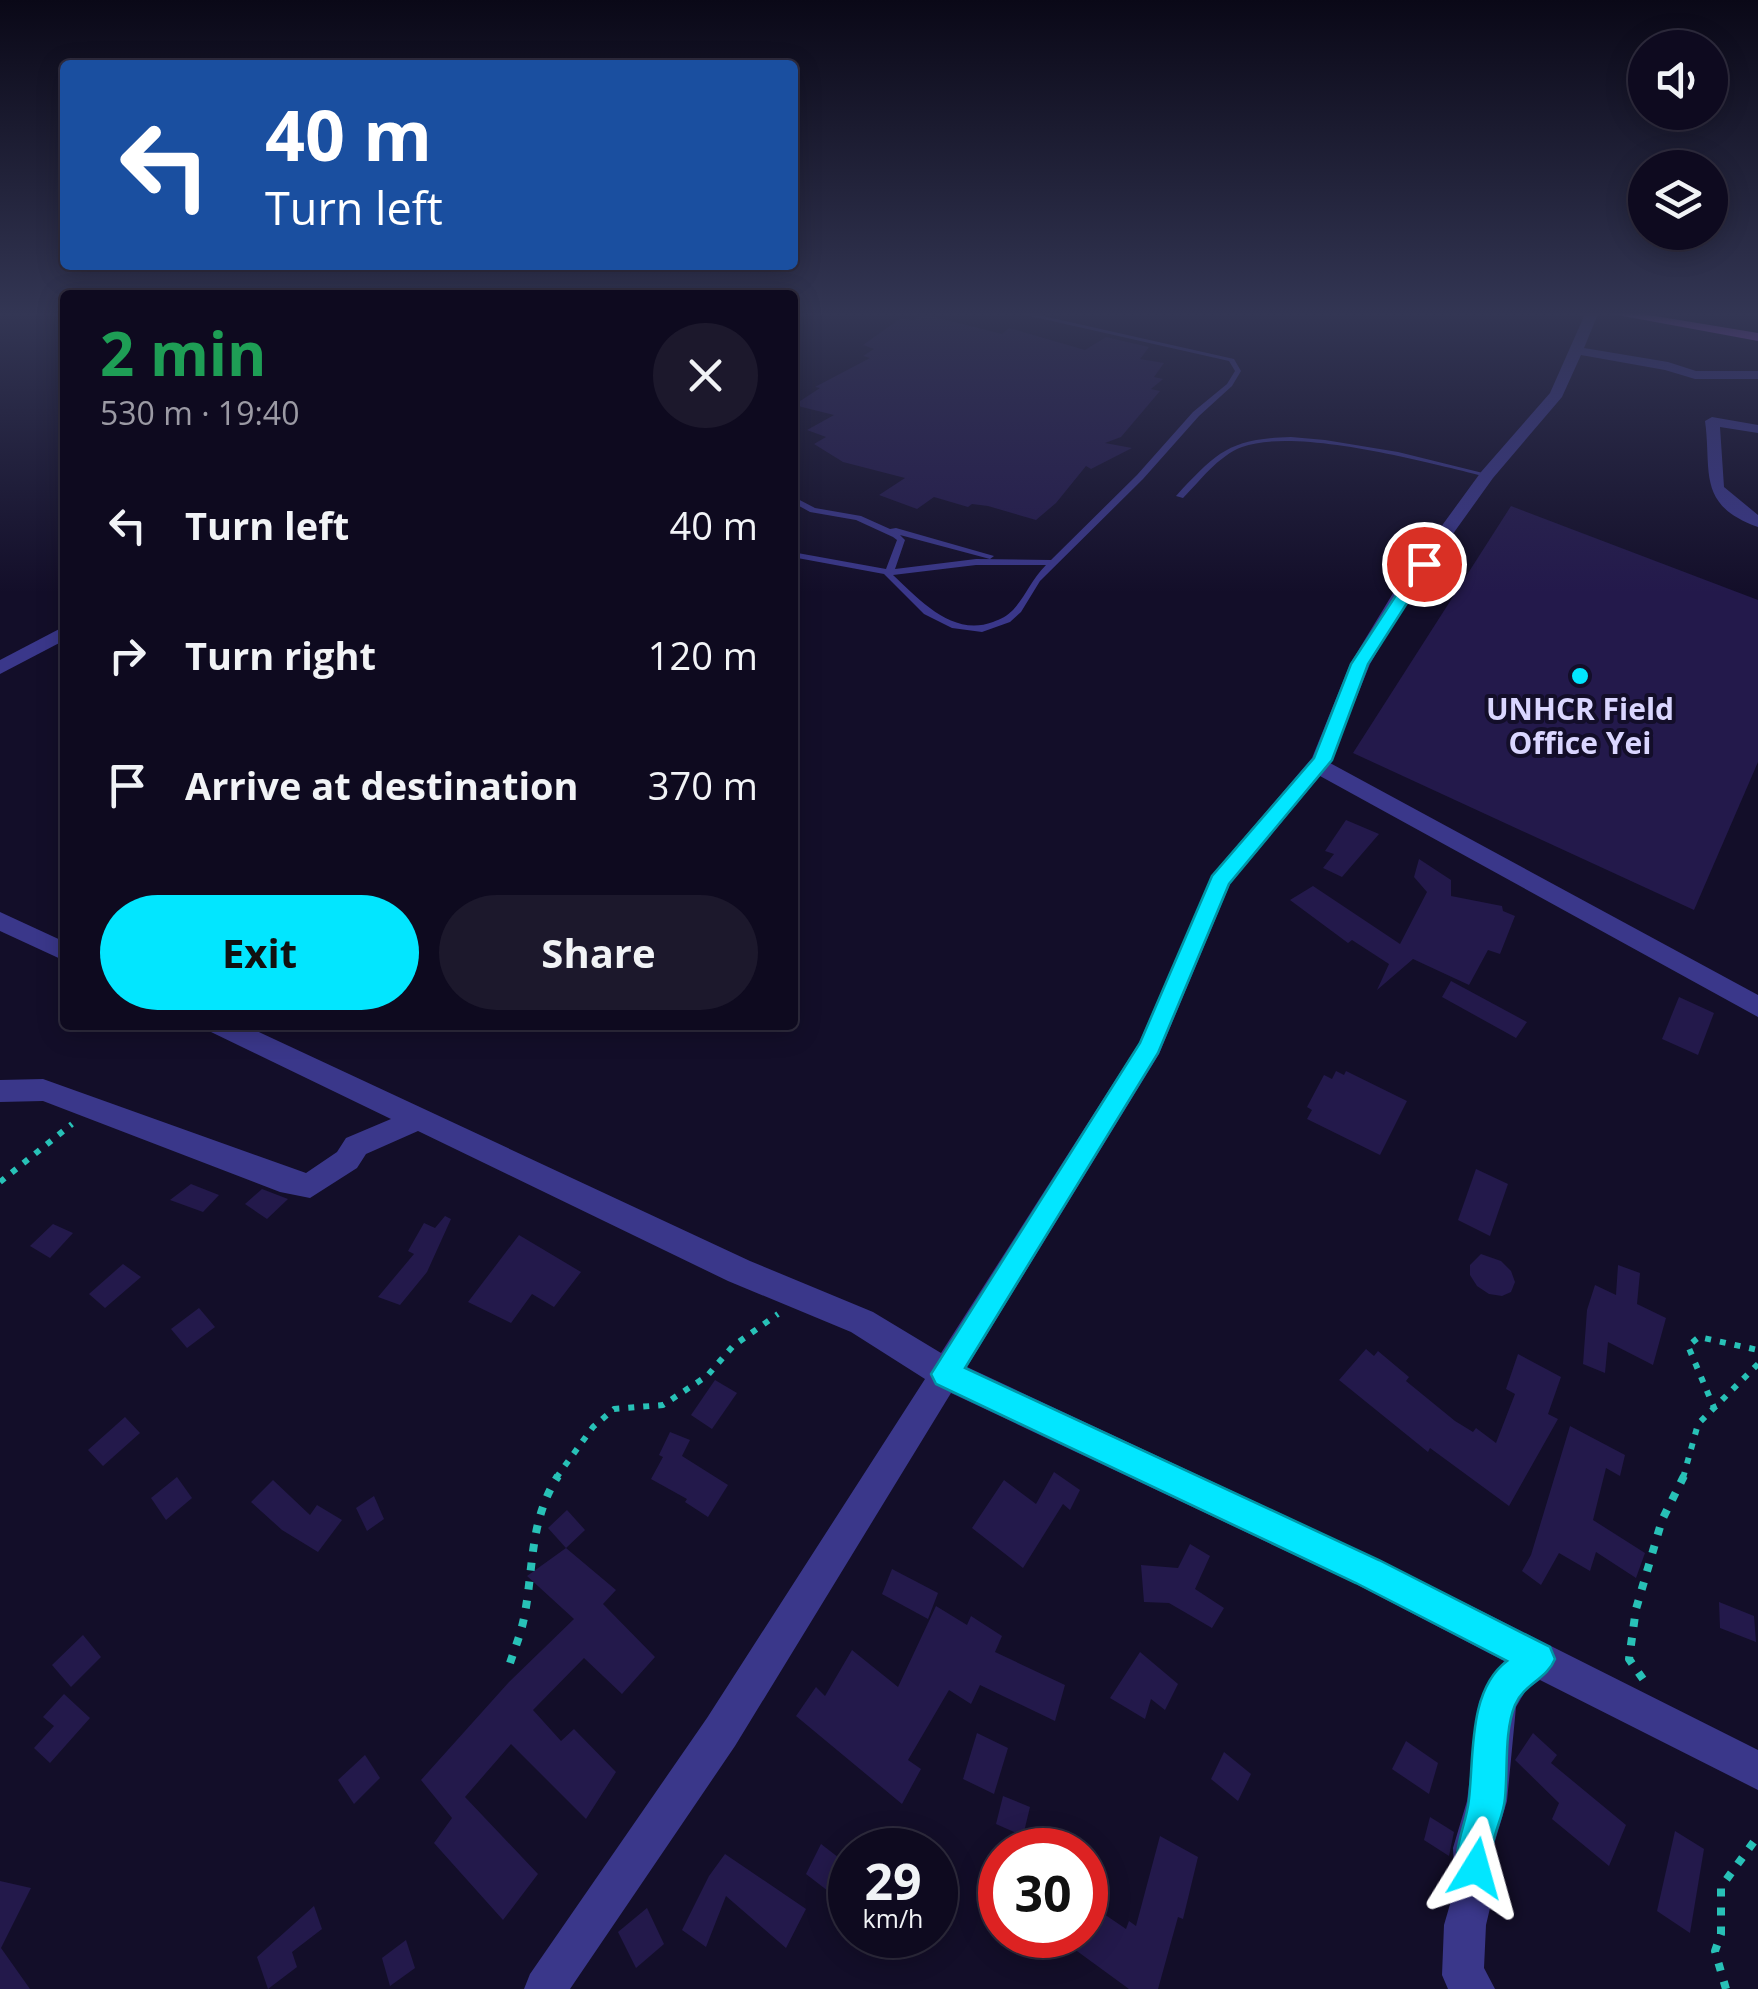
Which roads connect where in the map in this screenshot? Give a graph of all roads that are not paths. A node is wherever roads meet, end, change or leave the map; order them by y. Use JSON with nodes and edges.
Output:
{"nodes":[{"id":1,"x":1205,"y":407,"type":"edge"},
{"id":2,"x":1548,"y":407,"type":"edge"},
{"id":3,"x":1758,"y":429,"type":"edge"},
{"id":4,"x":1487,"y":476,"type":"junction"},
{"id":5,"x":1180,"y":496,"type":"dead end"},
{"id":6,"x":798,"y":502,"type":"edge"},
{"id":7,"x":1758,"y":522,"type":"edge"},
{"id":8,"x":888,"y":528,"type":"junction"},
{"id":9,"x":798,"y":555,"type":"edge"},
{"id":10,"x":1016,"y":561,"type":"junction"},
{"id":11,"x":1056,"y":563,"type":"junction"},
{"id":12,"x":888,"y":572,"type":"junction"},
{"id":13,"x":60,"y":635,"type":"edge"},
{"id":14,"x":0,"y":668,"type":"edge"},
{"id":15,"x":1315,"y":764,"type":"junction"},
{"id":16,"x":0,"y":921,"type":"edge"},
{"id":17,"x":60,"y":950,"type":"edge"},
{"id":18,"x":1758,"y":1008,"type":"edge"},
{"id":19,"x":230,"y":1030,"type":"edge"},
{"id":20,"x":0,"y":1091,"type":"edge"},
{"id":21,"x":416,"y":1120,"type":"junction"},
{"id":22,"x":946,"y":1374,"type":"junction"},
{"id":23,"x":1538,"y":1659,"type":"junction"},
{"id":24,"x":1758,"y":1771,"type":"edge"},
{"id":25,"x":545,"y":1989,"type":"edge"},
{"id":26,"x":1474,"y":1989,"type":"edge"}],
"edges":[{"from":1,"to":11,"type":"lane"},
{"from":2,"to":4,"type":"street"},
{"from":3,"to":7,"type":"street"},
{"from":4,"to":5,"type":"lane"},
{"from":4,"to":15,"type":"street"},
{"from":6,"to":8,"type":"lane"},
{"from":8,"to":10,"type":"lane"},
{"from":8,"to":12,"type":"lane"},
{"from":9,"to":12,"type":"lane"},
{"from":10,"to":11,"type":"lane"},
{"from":10,"to":12,"type":"lane"},
{"from":11,"to":12,"type":"lane"},
{"from":13,"to":14,"type":"street"},
{"from":15,"to":18,"type":"street"},
{"from":15,"to":22,"type":"street"},
{"from":16,"to":17,"type":"street"},
{"from":19,"to":21,"type":"street"},
{"from":20,"to":21,"type":"street"},
{"from":21,"to":22,"type":"street"},
{"from":22,"to":23,"type":"street"},
{"from":22,"to":25,"type":"street"},
{"from":23,"to":24,"type":"street"},
{"from":23,"to":26,"type":"street"}]}
